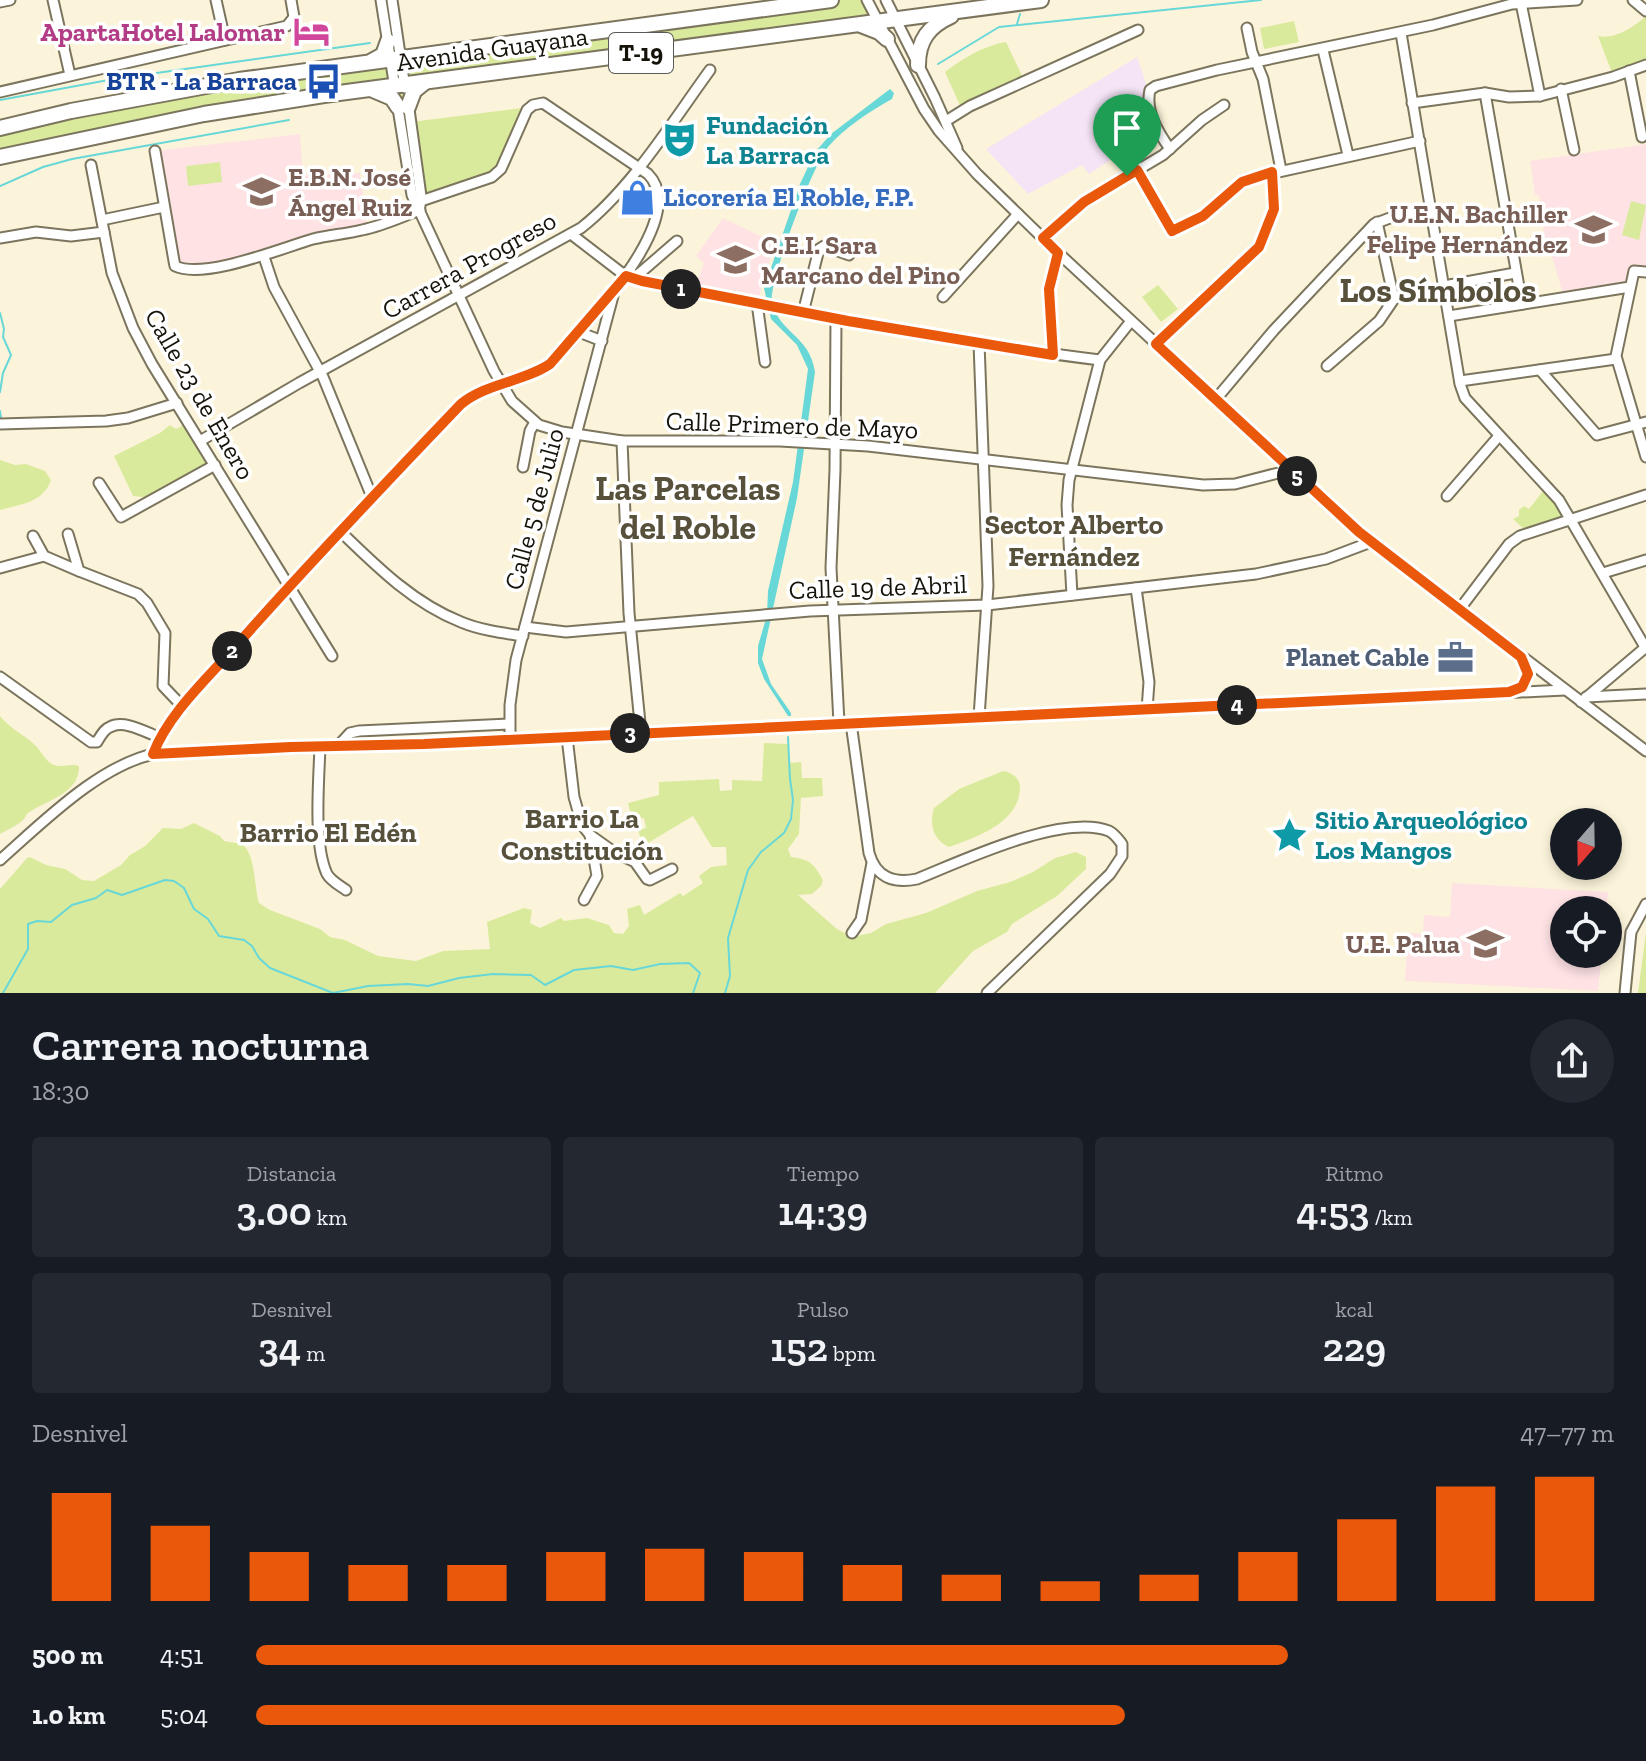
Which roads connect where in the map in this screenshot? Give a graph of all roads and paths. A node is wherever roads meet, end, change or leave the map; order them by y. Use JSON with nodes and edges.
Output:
{"nodes":[{"id":1,"x":10,"y":0,"type":"edge"},
{"id":2,"x":53,"y":0,"type":"edge"},
{"id":3,"x":216,"y":0,"type":"edge"},
{"id":4,"x":291,"y":0,"type":"edge"},
{"id":5,"x":381,"y":0,"type":"edge"},
{"id":6,"x":392,"y":0,"type":"edge"},
{"id":7,"x":831,"y":0,"type":"edge"},
{"id":8,"x":867,"y":0,"type":"edge"},
{"id":9,"x":886,"y":0,"type":"edge"},
{"id":10,"x":1041,"y":0,"type":"edge"},
{"id":11,"x":1577,"y":0,"type":"edge"},
{"id":12,"x":1633,"y":0,"type":"edge"},
{"id":13,"x":816,"y":1,"type":"edge"},
{"id":14,"x":0,"y":2,"type":"edge"},
{"id":15,"x":1521,"y":3,"type":"junction"},
{"id":16,"x":963,"y":10,"type":"junction"},
{"id":17,"x":1646,"y":11,"type":"edge"},
{"id":18,"x":896,"y":19,"type":"junction"},
{"id":19,"x":878,"y":22,"type":"junction"},
{"id":20,"x":857,"y":24,"type":"junction"},
{"id":21,"x":1247,"y":28,"type":"dead end"},
{"id":22,"x":1138,"y":30,"type":"dead end"},
{"id":23,"x":1401,"y":33,"type":"junction"},
{"id":24,"x":887,"y":39,"type":"junction"},
{"id":25,"x":225,"y":40,"type":"junction"},
{"id":26,"x":1323,"y":50,"type":"junction"},
{"id":27,"x":398,"y":53,"type":"junction"},
{"id":28,"x":1257,"y":62,"type":"junction"},
{"id":29,"x":918,"y":65,"type":"junction"},
{"id":30,"x":1646,"y":65,"type":"edge"},
{"id":31,"x":710,"y":70,"type":"dead end"},
{"id":32,"x":1629,"y":71,"type":"junction"},
{"id":33,"x":70,"y":75,"type":"junction"},
{"id":34,"x":425,"y":82,"type":"junction"},
{"id":35,"x":400,"y":85,"type":"junction"},
{"id":36,"x":369,"y":89,"type":"junction"},
{"id":37,"x":1561,"y":89,"type":"junction"},
{"id":38,"x":0,"y":92,"type":"edge"},
{"id":39,"x":1485,"y":93,"type":"junction"},
{"id":40,"x":1540,"y":96,"type":"junction"},
{"id":41,"x":1412,"y":103,"type":"junction"},
{"id":42,"x":1224,"y":105,"type":"dead end"},
{"id":43,"x":403,"y":107,"type":"junction"},
{"id":44,"x":946,"y":121,"type":"junction"},
{"id":45,"x":0,"y":128,"type":"edge"},
{"id":46,"x":1642,"y":137,"type":"dead end"},
{"id":47,"x":1420,"y":141,"type":"junction"},
{"id":48,"x":1170,"y":149,"type":"junction"},
{"id":49,"x":1574,"y":150,"type":"dead end"},
{"id":50,"x":155,"y":151,"type":"dead end"},
{"id":51,"x":959,"y":154,"type":"junction"},
{"id":52,"x":1348,"y":155,"type":"junction"},
{"id":53,"x":0,"y":157,"type":"edge"},
{"id":54,"x":91,"y":165,"type":"dead end"},
{"id":55,"x":637,"y":167,"type":"junction"},
{"id":56,"x":1137,"y":170,"type":"junction"},
{"id":57,"x":1276,"y":171,"type":"junction"},
{"id":58,"x":419,"y":205,"type":"junction"},
{"id":59,"x":164,"y":207,"type":"junction"},
{"id":60,"x":1432,"y":210,"type":"junction"},
{"id":61,"x":1018,"y":214,"type":"junction"},
{"id":62,"x":102,"y":220,"type":"junction"},
{"id":63,"x":1377,"y":222,"type":"junction"},
{"id":64,"x":104,"y":232,"type":"junction"},
{"id":65,"x":571,"y":234,"type":"junction"},
{"id":66,"x":0,"y":238,"type":"edge"},
{"id":67,"x":1043,"y":238,"type":"junction"},
{"id":68,"x":677,"y":241,"type":"dead end"},
{"id":69,"x":1058,"y":253,"type":"junction"},
{"id":70,"x":849,"y":255,"type":"dead end"},
{"id":71,"x":264,"y":257,"type":"junction"},
{"id":72,"x":1646,"y":272,"type":"edge"},
{"id":73,"x":1515,"y":273,"type":"junction"},
{"id":74,"x":630,"y":278,"type":"junction"},
{"id":75,"x":1444,"y":286,"type":"junction"},
{"id":76,"x":1630,"y":287,"type":"junction"},
{"id":77,"x":615,"y":291,"type":"junction"},
{"id":78,"x":459,"y":295,"type":"junction"},
{"id":79,"x":943,"y":297,"type":"dead end"},
{"id":80,"x":1522,"y":304,"type":"junction"},
{"id":81,"x":766,"y":305,"type":"junction"},
{"id":82,"x":803,"y":313,"type":"junction"},
{"id":83,"x":1449,"y":316,"type":"junction"},
{"id":84,"x":836,"y":319,"type":"junction"},
{"id":85,"x":1131,"y":321,"type":"junction"},
{"id":86,"x":579,"y":332,"type":"junction"},
{"id":87,"x":602,"y":341,"type":"junction"},
{"id":88,"x":979,"y":343,"type":"junction"},
{"id":89,"x":1156,"y":344,"type":"junction"},
{"id":90,"x":1053,"y":355,"type":"junction"},
{"id":91,"x":1616,"y":359,"type":"junction"},
{"id":92,"x":1100,"y":360,"type":"junction"},
{"id":93,"x":765,"y":362,"type":"dead end"},
{"id":94,"x":1327,"y":366,"type":"dead end"},
{"id":95,"x":1540,"y":370,"type":"junction"},
{"id":96,"x":321,"y":371,"type":"junction"},
{"id":97,"x":1460,"y":381,"type":"junction"},
{"id":98,"x":502,"y":384,"type":"junction"},
{"id":99,"x":1216,"y":399,"type":"junction"},
{"id":100,"x":177,"y":403,"type":"junction"},
{"id":101,"x":535,"y":422,"type":"junction"},
{"id":102,"x":0,"y":424,"type":"edge"},
{"id":103,"x":1641,"y":424,"type":"edge"},
{"id":104,"x":577,"y":435,"type":"junction"},
{"id":105,"x":1499,"y":436,"type":"junction"},
{"id":106,"x":200,"y":441,"type":"junction"},
{"id":107,"x":622,"y":441,"type":"junction"},
{"id":108,"x":836,"y":444,"type":"junction"},
{"id":109,"x":1646,"y":457,"type":"edge"},
{"id":110,"x":982,"y":459,"type":"junction"},
{"id":111,"x":215,"y":465,"type":"junction"},
{"id":112,"x":523,"y":467,"type":"dead end"},
{"id":113,"x":1072,"y":469,"type":"junction"},
{"id":114,"x":1290,"y":470,"type":"junction"},
{"id":115,"x":99,"y":483,"type":"dead end"},
{"id":116,"x":1646,"y":495,"type":"edge"},
{"id":117,"x":1447,"y":496,"type":"dead end"},
{"id":118,"x":372,"y":497,"type":"junction"},
{"id":119,"x":1572,"y":519,"type":"junction"},
{"id":120,"x":340,"y":531,"type":"junction"},
{"id":121,"x":68,"y":534,"type":"dead end"},
{"id":122,"x":33,"y":536,"type":"dead end"},
{"id":123,"x":1371,"y":542,"type":"junction"},
{"id":124,"x":44,"y":556,"type":"junction"},
{"id":125,"x":1646,"y":560,"type":"edge"},
{"id":126,"x":0,"y":568,"type":"edge"},
{"id":127,"x":79,"y":571,"type":"junction"},
{"id":128,"x":1603,"y":573,"type":"junction"},
{"id":129,"x":290,"y":586,"type":"junction"},
{"id":130,"x":1136,"y":588,"type":"junction"},
{"id":131,"x":1072,"y":595,"type":"junction"},
{"id":132,"x":987,"y":605,"type":"junction"},
{"id":133,"x":833,"y":610,"type":"junction"},
{"id":134,"x":1459,"y":610,"type":"junction"},
{"id":135,"x":1646,"y":620,"type":"edge"},
{"id":136,"x":1633,"y":624,"type":"junction"},
{"id":137,"x":630,"y":626,"type":"junction"},
{"id":138,"x":524,"y":632,"type":"junction"},
{"id":139,"x":1646,"y":647,"type":"edge"},
{"id":140,"x":332,"y":656,"type":"dead end"},
{"id":141,"x":1521,"y":657,"type":"junction"},
{"id":142,"x":0,"y":677,"type":"edge"},
{"id":143,"x":1565,"y":690,"type":"junction"},
{"id":144,"x":1509,"y":692,"type":"junction"},
{"id":145,"x":1646,"y":694,"type":"edge"},
{"id":146,"x":1583,"y":700,"type":"junction"},
{"id":147,"x":183,"y":707,"type":"junction"},
{"id":148,"x":1147,"y":710,"type":"junction"},
{"id":149,"x":979,"y":717,"type":"junction"},
{"id":150,"x":839,"y":723,"type":"junction"},
{"id":151,"x":851,"y":723,"type":"junction"},
{"id":152,"x":509,"y":724,"type":"junction"},
{"id":153,"x":641,"y":733,"type":"junction"},
{"id":154,"x":567,"y":737,"type":"junction"},
{"id":155,"x":161,"y":738,"type":"junction"},
{"id":156,"x":510,"y":740,"type":"junction"},
{"id":157,"x":320,"y":746,"type":"junction"},
{"id":158,"x":338,"y":746,"type":"junction"},
{"id":159,"x":1646,"y":751,"type":"edge"},
{"id":160,"x":153,"y":754,"type":"junction"},
{"id":161,"x":590,"y":835,"type":"junction"},
{"id":162,"x":0,"y":860,"type":"edge"},
{"id":163,"x":872,"y":863,"type":"junction"},
{"id":164,"x":672,"y":869,"type":"dead end"},
{"id":165,"x":346,"y":890,"type":"dead end"},
{"id":166,"x":584,"y":900,"type":"dead end"},
{"id":167,"x":1646,"y":904,"type":"edge"},
{"id":168,"x":852,"y":933,"type":"dead end"},
{"id":169,"x":987,"y":993,"type":"edge"},
{"id":170,"x":1625,"y":993,"type":"edge"}],
"edges":[{"from":1,"to":14,"type":"street"},
{"from":2,"to":33,"type":"street"},
{"from":3,"to":25,"type":"street"},
{"from":4,"to":25,"type":"street"},
{"from":5,"to":27,"type":"street"},
{"from":6,"to":27,"type":"street"},
{"from":7,"to":13,"type":"highway","name":"Avenida Guayana","number":"T-19"},
{"from":8,"to":19,"type":"street"},
{"from":9,"to":18,"type":"street"},
{"from":10,"to":16,"type":"highway","name":"Avenida Guayana","number":"T-19"},
{"from":11,"to":15,"type":"street"},
{"from":12,"to":17,"type":"street"},
{"from":13,"to":27,"type":"highway","name":"Avenida Guayana","number":"T-19"},
{"from":15,"to":23,"type":"street"},
{"from":15,"to":40,"type":"street"},
{"from":16,"to":18,"type":"highway","name":"Avenida Guayana","number":"T-19"},
{"from":16,"to":29,"type":"highway"},
{"from":18,"to":19,"type":"highway","name":"Avenida Guayana","number":"T-19"},
{"from":18,"to":29,"type":"street"},
{"from":19,"to":20,"type":"highway","name":"Avenida Guayana","number":"T-19"},
{"from":19,"to":24,"type":"street"},
{"from":20,"to":24,"type":"highway"},
{"from":20,"to":34,"type":"highway","name":"Avenida Guayana","number":"T-19"},
{"from":21,"to":28,"type":"street"},
{"from":22,"to":44,"type":"street"},
{"from":23,"to":26,"type":"street"},
{"from":23,"to":41,"type":"street"},
{"from":24,"to":51,"type":"street"},
{"from":25,"to":33,"type":"street"},
{"from":26,"to":28,"type":"street"},
{"from":26,"to":52,"type":"street"},
{"from":27,"to":35,"type":"street","name":"Calle Primero de Mayo"},
{"from":27,"to":45,"type":"highway","name":"Avenida Guayana"},
{"from":28,"to":48,"type":"street"},
{"from":28,"to":57,"type":"street"},
{"from":29,"to":44,"type":"street"},
{"from":30,"to":32,"type":"street"},
{"from":31,"to":55,"type":"street","name":"Carrera Progreso"},
{"from":32,"to":37,"type":"street"},
{"from":32,"to":46,"type":"street"},
{"from":33,"to":38,"type":"street"},
{"from":34,"to":35,"type":"highway","name":"Avenida Guayana","number":"T-19"},
{"from":34,"to":43,"type":"highway"},
{"from":35,"to":36,"type":"highway","name":"Avenida Guayana","number":"T-19"},
{"from":35,"to":43,"type":"street","name":"Calle Primero de Mayo"},
{"from":36,"to":43,"type":"highway"},
{"from":36,"to":53,"type":"highway","name":"Avenida Guayana","number":"T-19"},
{"from":37,"to":40,"type":"street"},
{"from":37,"to":49,"type":"street"},
{"from":39,"to":40,"type":"street"},
{"from":39,"to":41,"type":"street"},
{"from":39,"to":73,"type":"street"},
{"from":41,"to":47,"type":"street"},
{"from":42,"to":48,"type":"street"},
{"from":43,"to":58,"type":"street","name":"Calle Primero de Mayo"},
{"from":44,"to":51,"type":"street"},
{"from":47,"to":52,"type":"street"},
{"from":47,"to":60,"type":"street"},
{"from":48,"to":56,"type":"street"},
{"from":50,"to":59,"type":"street"},
{"from":51,"to":61,"type":"street"},
{"from":52,"to":57,"type":"street"},
{"from":54,"to":62,"type":"street","name":"Calle 23 de Enero"},
{"from":55,"to":58,"type":"street"},
{"from":55,"to":65,"type":"street","name":"Carrera Progreso"},
{"from":55,"to":74,"type":"street"},
{"from":56,"to":57,"type":"street"},
{"from":56,"to":67,"type":"street"},
{"from":57,"to":89,"type":"street"},
{"from":58,"to":71,"type":"street"},
{"from":58,"to":78,"type":"street","name":"Calle Primero de Mayo"},
{"from":59,"to":62,"type":"street"},
{"from":59,"to":71,"type":"street"},
{"from":60,"to":63,"type":"street"},
{"from":60,"to":75,"type":"street"},
{"from":61,"to":67,"type":"street"},
{"from":61,"to":79,"type":"street"},
{"from":62,"to":64,"type":"street","name":"Calle 23 de Enero"},
{"from":63,"to":94,"type":"street"},
{"from":63,"to":99,"type":"street"},
{"from":64,"to":66,"type":"street"},
{"from":64,"to":100,"type":"street","name":"Calle 23 de Enero"},
{"from":65,"to":74,"type":"street"},
{"from":65,"to":78,"type":"street","name":"Carrera Progreso"},
{"from":67,"to":69,"type":"street"},
{"from":68,"to":74,"type":"street"},
{"from":69,"to":85,"type":"street"},
{"from":69,"to":90,"type":"street"},
{"from":70,"to":82,"type":"street"},
{"from":71,"to":96,"type":"street"},
{"from":72,"to":76,"type":"street"},
{"from":73,"to":75,"type":"street"},
{"from":73,"to":80,"type":"street"},
{"from":74,"to":77,"type":"street"},
{"from":74,"to":81,"type":"street"},
{"from":75,"to":83,"type":"street"},
{"from":76,"to":80,"type":"street"},
{"from":76,"to":91,"type":"street"},
{"from":77,"to":86,"type":"street"},
{"from":77,"to":87,"type":"street","name":"Calle 5 de Julio"},
{"from":78,"to":96,"type":"street","name":"Carrera Progreso"},
{"from":78,"to":98,"type":"street","name":"Calle Primero de Mayo"},
{"from":80,"to":83,"type":"street"},
{"from":81,"to":82,"type":"street"},
{"from":81,"to":93,"type":"street"},
{"from":82,"to":84,"type":"street"},
{"from":83,"to":97,"type":"street"},
{"from":84,"to":88,"type":"street"},
{"from":84,"to":108,"type":"street"},
{"from":85,"to":89,"type":"street"},
{"from":85,"to":92,"type":"street"},
{"from":86,"to":87,"type":"street"},
{"from":86,"to":98,"type":"street"},
{"from":87,"to":104,"type":"street","name":"Calle 5 de Julio"},
{"from":88,"to":90,"type":"street"},
{"from":88,"to":110,"type":"street"},
{"from":89,"to":99,"type":"street"},
{"from":90,"to":92,"type":"street"},
{"from":91,"to":95,"type":"street"},
{"from":91,"to":103,"type":"street"},
{"from":92,"to":113,"type":"street"},
{"from":95,"to":97,"type":"street"},
{"from":95,"to":103,"type":"street"},
{"from":96,"to":106,"type":"street","name":"Carrera Progreso"},
{"from":96,"to":118,"type":"street"},
{"from":97,"to":105,"type":"street"},
{"from":98,"to":101,"type":"street","name":"Calle Primero de Mayo"},
{"from":98,"to":118,"type":"street"},
{"from":99,"to":114,"type":"street"},
{"from":100,"to":102,"type":"street"},
{"from":100,"to":106,"type":"street","name":"Calle 23 de Enero"},
{"from":101,"to":104,"type":"street","name":"Calle Primero de Mayo"},
{"from":101,"to":112,"type":"street"},
{"from":103,"to":109,"type":"street"},
{"from":104,"to":107,"type":"street","name":"Calle Primero de Mayo"},
{"from":104,"to":138,"type":"street","name":"Calle 5 de Julio"},
{"from":105,"to":117,"type":"street"},
{"from":105,"to":119,"type":"street"},
{"from":106,"to":111,"type":"street","name":"Calle 23 de Enero"},
{"from":107,"to":108,"type":"street","name":"Calle Primero de Mayo"},
{"from":107,"to":137,"type":"street"},
{"from":108,"to":110,"type":"street","name":"Calle Primero de Mayo"},
{"from":108,"to":133,"type":"street"},
{"from":110,"to":113,"type":"street","name":"Calle Primero de Mayo"},
{"from":110,"to":132,"type":"street"},
{"from":111,"to":115,"type":"street"},
{"from":111,"to":129,"type":"street","name":"Calle 23 de Enero"},
{"from":113,"to":114,"type":"street","name":"Calle Primero de Mayo"},
{"from":113,"to":131,"type":"street"},
{"from":114,"to":123,"type":"street"},
{"from":116,"to":119,"type":"street"},
{"from":118,"to":120,"type":"street"},
{"from":119,"to":128,"type":"street"},
{"from":119,"to":134,"type":"street"},
{"from":120,"to":129,"type":"street"},
{"from":120,"to":138,"type":"street","name":"Calle 19 de Abril"},
{"from":121,"to":127,"type":"street"},
{"from":122,"to":124,"type":"street"},
{"from":123,"to":130,"type":"street","name":"Calle 19 de Abril"},
{"from":123,"to":134,"type":"street"},
{"from":124,"to":126,"type":"street"},
{"from":124,"to":127,"type":"street"},
{"from":125,"to":128,"type":"street"},
{"from":127,"to":147,"type":"street"},
{"from":128,"to":136,"type":"street"},
{"from":129,"to":140,"type":"street","name":"Calle 23 de Enero"},
{"from":129,"to":147,"type":"street"},
{"from":130,"to":131,"type":"street","name":"Calle 19 de Abril"},
{"from":130,"to":148,"type":"street"},
{"from":131,"to":132,"type":"street","name":"Calle 19 de Abril"},
{"from":132,"to":133,"type":"street","name":"Calle 19 de Abril"},
{"from":132,"to":149,"type":"street"},
{"from":133,"to":137,"type":"street","name":"Calle 19 de Abril"},
{"from":133,"to":150,"type":"street"},
{"from":134,"to":141,"type":"street"},
{"from":135,"to":136,"type":"street"},
{"from":136,"to":139,"type":"street"},
{"from":137,"to":138,"type":"street","name":"Calle 19 de Abril"},
{"from":137,"to":153,"type":"street"},
{"from":138,"to":152,"type":"street","name":"Calle 5 de Julio"},
{"from":139,"to":146,"type":"street"},
{"from":141,"to":143,"type":"street"},
{"from":141,"to":144,"type":"street"},
{"from":142,"to":155,"type":"street"},
{"from":143,"to":144,"type":"street"},
{"from":143,"to":146,"type":"street"},
{"from":144,"to":148,"type":"street"},
{"from":145,"to":146,"type":"street"},
{"from":146,"to":159,"type":"street"},
{"from":147,"to":155,"type":"street"},
{"from":148,"to":149,"type":"street"},
{"from":149,"to":151,"type":"street"},
{"from":150,"to":151,"type":"street"},
{"from":150,"to":153,"type":"street"},
{"from":151,"to":163,"type":"street"},
{"from":152,"to":156,"type":"street","name":"Calle 5 de Julio"},
{"from":152,"to":158,"type":"street"},
{"from":153,"to":154,"type":"street"},
{"from":154,"to":156,"type":"street"},
{"from":154,"to":161,"type":"street"},
{"from":155,"to":160,"type":"street"},
{"from":156,"to":158,"type":"street"},
{"from":157,"to":158,"type":"street"},
{"from":157,"to":160,"type":"street"},
{"from":157,"to":165,"type":"street"},
{"from":160,"to":162,"type":"street"},
{"from":161,"to":164,"type":"street"},
{"from":161,"to":166,"type":"street"},
{"from":163,"to":168,"type":"street"},
{"from":163,"to":169,"type":"street"},
{"from":167,"to":170,"type":"street"}]}
